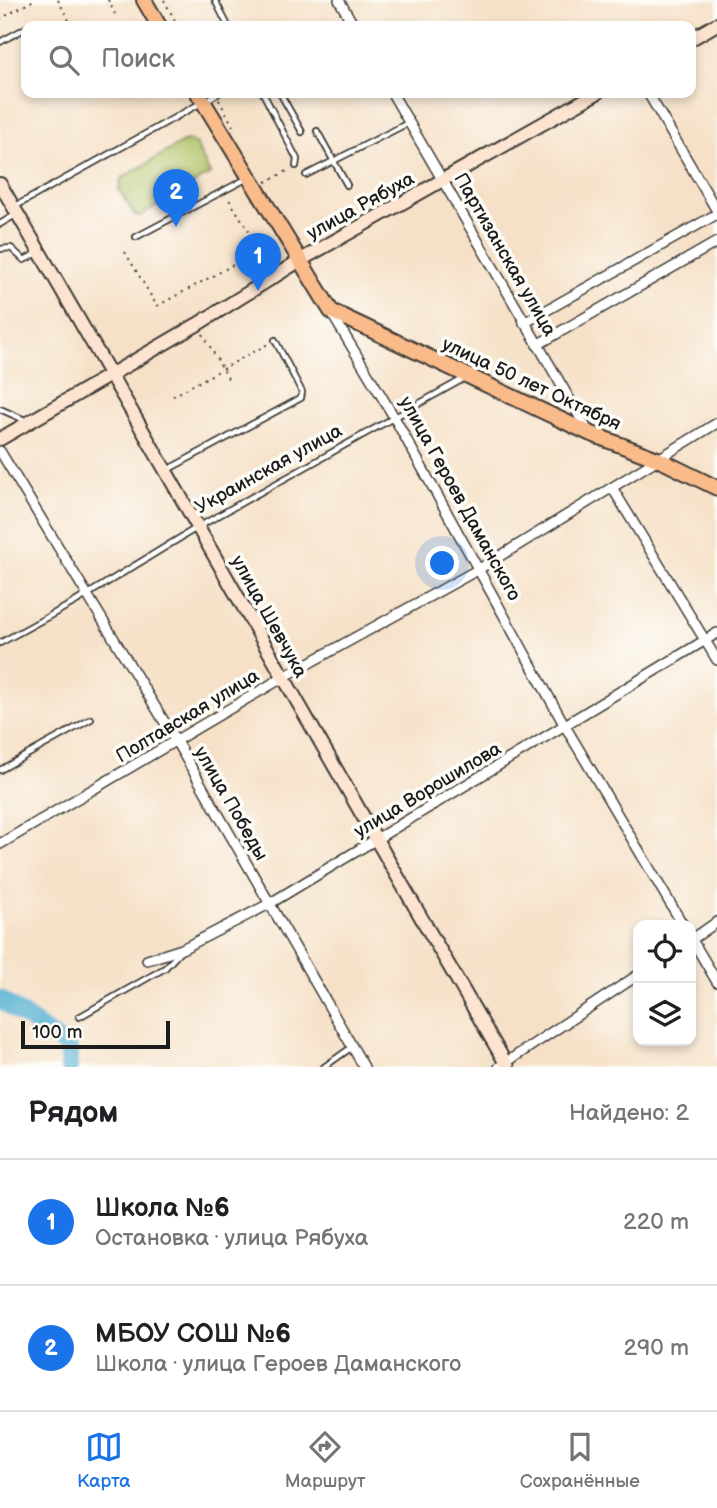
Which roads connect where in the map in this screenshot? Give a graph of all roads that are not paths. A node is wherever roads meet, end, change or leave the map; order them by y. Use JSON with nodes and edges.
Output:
{"nodes":[{"id":1,"x":144,"y":0,"type":"edge"},
{"id":2,"x":215,"y":0,"type":"edge"},
{"id":3,"x":339,"y":0,"type":"edge"},
{"id":4,"x":156,"y":21,"type":"edge"},
{"id":5,"x":226,"y":21,"type":"edge"},
{"id":6,"x":351,"y":21,"type":"edge"},
{"id":7,"x":717,"y":24,"type":"edge"},
{"id":8,"x":21,"y":31,"type":"edge"},
{"id":9,"x":696,"y":36,"type":"edge"},
{"id":10,"x":0,"y":42,"type":"edge"},
{"id":11,"x":204,"y":98,"type":"edge"},
{"id":12,"x":210,"y":98,"type":"edge"},
{"id":13,"x":266,"y":98,"type":"edge"},
{"id":14,"x":283,"y":98,"type":"edge"},
{"id":15,"x":395,"y":98,"type":"edge"},
{"id":16,"x":588,"y":98,"type":"edge"},
{"id":17,"x":651,"y":98,"type":"edge"},
{"id":18,"x":409,"y":122,"type":"junction"},
{"id":19,"x":317,"y":131,"type":"dead end"},
{"id":20,"x":303,"y":132,"type":"dead end"},
{"id":21,"x":334,"y":161,"type":"junction"},
{"id":22,"x":296,"y":166,"type":"road end"},
{"id":23,"x":306,"y":175,"type":"dead end"},
{"id":24,"x":249,"y":177,"type":"junction"},
{"id":25,"x":443,"y":180,"type":"junction"},
{"id":26,"x":0,"y":184,"type":"edge"},
{"id":27,"x":347,"y":185,"type":"dead end"},
{"id":28,"x":16,"y":210,"type":"junction"},
{"id":29,"x":717,"y":212,"type":"edge"},
{"id":30,"x":0,"y":224,"type":"edge"},
{"id":31,"x":136,"y":237,"type":"dead end"},
{"id":32,"x":717,"y":242,"type":"edge"},
{"id":33,"x":0,"y":249,"type":"edge"},
{"id":34,"x":40,"y":252,"type":"junction"},
{"id":35,"x":299,"y":261,"type":"junction"},
{"id":36,"x":331,"y":311,"type":"junction"},
{"id":37,"x":524,"y":323,"type":"junction"},
{"id":38,"x":275,"y":340,"type":"road end"},
{"id":39,"x":537,"y":345,"type":"junction"},
{"id":40,"x":113,"y":374,"type":"junction"},
{"id":41,"x":469,"y":376,"type":"junction"},
{"id":42,"x":0,"y":409,"type":"edge"},
{"id":43,"x":394,"y":417,"type":"junction"},
{"id":44,"x":27,"y":421,"type":"junction"},
{"id":45,"x":717,"y":423,"type":"edge"},
{"id":46,"x":589,"y":433,"type":"junction"},
{"id":47,"x":0,"y":439,"type":"edge"},
{"id":48,"x":0,"y":451,"type":"edge"},
{"id":49,"x":660,"y":460,"type":"junction"},
{"id":50,"x":166,"y":471,"type":"junction"},
{"id":51,"x":717,"y":488,"type":"edge"},
{"id":52,"x":613,"y":489,"type":"junction"},
{"id":53,"x":198,"y":527,"type":"junction"},
{"id":54,"x":479,"y":569,"type":"junction"},
{"id":55,"x":87,"y":595,"type":"junction"},
{"id":56,"x":717,"y":633,"type":"edge"},
{"id":57,"x":705,"y":640,"type":"junction"},
{"id":58,"x":0,"y":643,"type":"edge"},
{"id":59,"x":717,"y":660,"type":"edge"},
{"id":60,"x":282,"y":678,"type":"junction"},
{"id":61,"x":90,"y":719,"type":"dead end"},
{"id":62,"x":565,"y":726,"type":"junction"},
{"id":63,"x":176,"y":741,"type":"junction"},
{"id":64,"x":0,"y":770,"type":"edge"},
{"id":65,"x":377,"y":841,"type":"junction"},
{"id":66,"x":0,"y":844,"type":"edge"},
{"id":67,"x":269,"y":904,"type":"junction"},
{"id":68,"x":680,"y":920,"type":"edge"},
{"id":69,"x":717,"y":922,"type":"edge"},
{"id":70,"x":696,"y":936,"type":"edge"},
{"id":71,"x":696,"y":947,"type":"edge"},
{"id":72,"x":182,"y":949,"type":"junction"},
{"id":73,"x":147,"y":960,"type":"dead end"},
{"id":74,"x":633,"y":978,"type":"edge"},
{"id":75,"x":717,"y":982,"type":"edge"},
{"id":76,"x":79,"y":1017,"type":"dead end"},
{"id":77,"x":352,"y":1047,"type":"junction"},
{"id":78,"x":504,"y":1065,"type":"edge"},
{"id":79,"x":324,"y":1067,"type":"edge"},
{"id":80,"x":364,"y":1067,"type":"edge"}],
"edges":[{"from":1,"to":4,"type":"main road"},
{"from":2,"to":5,"type":"lane"},
{"from":3,"to":6,"type":"street"},
{"from":7,"to":9,"type":"street"},
{"from":8,"to":10,"type":"lane"},
{"from":11,"to":28,"type":"lane"},
{"from":12,"to":24,"type":"main road","name":"улица Героев Даманского"},
{"from":13,"to":22,"type":"lane"},
{"from":14,"to":20,"type":"lane"},
{"from":15,"to":18,"type":"street","name":"Партизанская улица"},
{"from":16,"to":25,"type":"street","name":"улица Рябуха"},
{"from":17,"to":29,"type":"street"},
{"from":18,"to":21,"type":"lane"},
{"from":18,"to":25,"type":"street","name":"Партизанская улица"},
{"from":19,"to":21,"type":"lane"},
{"from":21,"to":23,"type":"lane"},
{"from":21,"to":27,"type":"lane"},
{"from":24,"to":31,"type":"lane"},
{"from":24,"to":35,"type":"main road","name":"улица Героев Даманского"},
{"from":25,"to":35,"type":"street","name":"улица Рябуха"},
{"from":25,"to":37,"type":"street","name":"Партизанская улица"},
{"from":26,"to":28,"type":"street","name":"улица Шевчука"},
{"from":28,"to":30,"type":"lane"},
{"from":28,"to":34,"type":"street","name":"улица Шевчука"},
{"from":29,"to":37,"type":"street"},
{"from":32,"to":39,"type":"street"},
{"from":33,"to":34,"type":"lane"},
{"from":34,"to":40,"type":"street","name":"улица Шевчука"},
{"from":35,"to":36,"type":"main road","name":"улица Героев Даманского"},
{"from":35,"to":40,"type":"street","name":"улица Рябуха"},
{"from":36,"to":41,"type":"main road","name":"улица 50 лет Октября"},
{"from":36,"to":43,"type":"street","name":"улица Героев Даманского"},
{"from":37,"to":39,"type":"street","name":"Партизанская улица"},
{"from":38,"to":50,"type":"lane"},
{"from":39,"to":46,"type":"street","name":"Партизанская улица"},
{"from":40,"to":44,"type":"street","name":"улица Рябуха"},
{"from":40,"to":50,"type":"street","name":"улица Шевчука"},
{"from":41,"to":43,"type":"lane","name":"Украинская улица"},
{"from":41,"to":46,"type":"main road","name":"улица 50 лет Октября"},
{"from":42,"to":44,"type":"lane"},
{"from":43,"to":53,"type":"lane","name":"Украинская улица"},
{"from":43,"to":54,"type":"street","name":"улица Героев Даманского"},
{"from":44,"to":47,"type":"street","name":"улица Рябуха"},
{"from":45,"to":49,"type":"street","name":"Полтавская улица"},
{"from":46,"to":49,"type":"main road","name":"улица 50 лет Октября"},
{"from":48,"to":55,"type":"street","name":"улица Победы"},
{"from":49,"to":51,"type":"main road","name":"улица 50 лет Октября"},
{"from":49,"to":52,"type":"street","name":"Полтавская улица"},
{"from":50,"to":53,"type":"street","name":"улица Шевчука"},
{"from":52,"to":54,"type":"street","name":"Полтавская улица"},
{"from":52,"to":57,"type":"street"},
{"from":53,"to":55,"type":"lane","name":"Украинская улица"},
{"from":53,"to":60,"type":"street","name":"улица Шевчука"},
{"from":54,"to":60,"type":"street","name":"Полтавская улица"},
{"from":54,"to":62,"type":"street","name":"улица Героев Даманского"},
{"from":55,"to":58,"type":"lane","name":"Украинская улица"},
{"from":55,"to":63,"type":"street","name":"улица Победы"},
{"from":56,"to":57,"type":"street","name":"улица Ворошилова"},
{"from":57,"to":59,"type":"street"},
{"from":57,"to":62,"type":"street","name":"улица Ворошилова"},
{"from":60,"to":63,"type":"street","name":"Полтавская улица"},
{"from":60,"to":65,"type":"street","name":"улица Шевчука"},
{"from":61,"to":64,"type":"lane"},
{"from":62,"to":65,"type":"street","name":"улица Ворошилова"},
{"from":62,"to":68,"type":"street","name":"улица Героев Даманского"},
{"from":63,"to":66,"type":"street","name":"Полтавская улица"},
{"from":63,"to":67,"type":"street","name":"улица Победы"},
{"from":65,"to":67,"type":"street","name":"улица Ворошилова"},
{"from":65,"to":78,"type":"street","name":"улица Шевчука"},
{"from":67,"to":72,"type":"street","name":"улица Ворошилова"},
{"from":67,"to":77,"type":"street","name":"улица Победы"},
{"from":69,"to":70,"type":"street"},
{"from":71,"to":75,"type":"street"},
{"from":72,"to":73,"type":"street","name":"улица Ворошилова"},
{"from":72,"to":76,"type":"lane"},
{"from":74,"to":78,"type":"street"},
{"from":77,"to":79,"type":"lane"},
{"from":77,"to":80,"type":"street","name":"улица Победы"}]}
